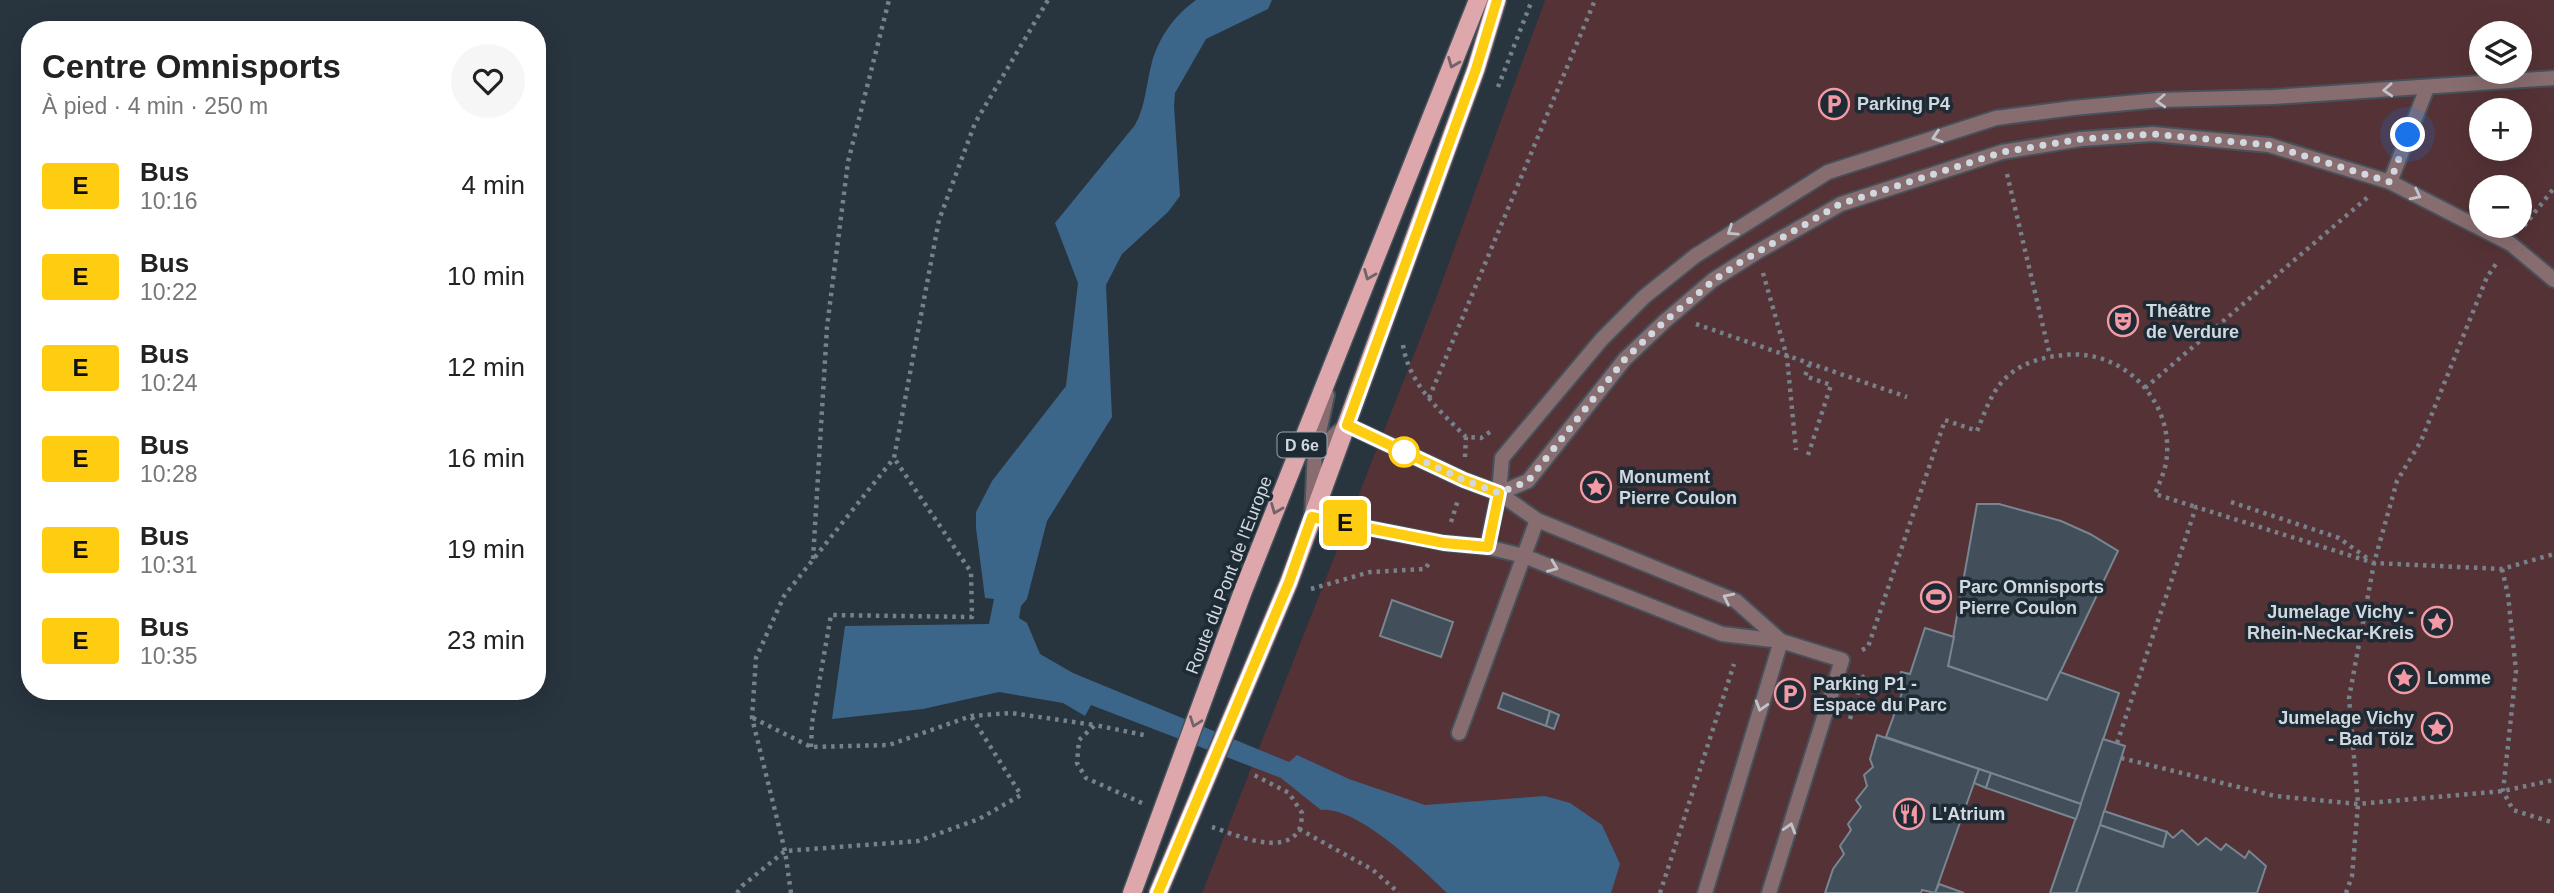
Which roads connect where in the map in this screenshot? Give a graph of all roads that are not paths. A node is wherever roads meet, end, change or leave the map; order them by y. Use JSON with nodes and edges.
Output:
{"nodes":[{"id":1,"x":1478,"y":0,"type":"edge"},
{"id":2,"x":1497,"y":0,"type":"edge"},
{"id":3,"x":2554,"y":78,"type":"edge"},
{"id":4,"x":2427,"y":88,"type":"junction"},
{"id":5,"x":2390,"y":182,"type":"junction"},
{"id":6,"x":2554,"y":280,"type":"edge"},
{"id":7,"x":1332,"y":369,"type":"junction"},
{"id":8,"x":1347,"y":425,"type":"junction"},
{"id":9,"x":1315,"y":451,"type":"junction"},
{"id":10,"x":1293,"y":467,"type":"junction"},
{"id":11,"x":1499,"y":493,"type":"junction"},
{"id":12,"x":1312,"y":517,"type":"junction"},
{"id":13,"x":1537,"y":520,"type":"junction"},
{"id":14,"x":1488,"y":547,"type":"junction"},
{"id":15,"x":1524,"y":556,"type":"junction"},
{"id":16,"x":1781,"y":641,"type":"junction"},
{"id":17,"x":1459,"y":733,"type":"dead end"},
{"id":18,"x":1132,"y":893,"type":"edge"},
{"id":19,"x":1158,"y":893,"type":"edge"},
{"id":20,"x":1705,"y":893,"type":"edge"},
{"id":21,"x":1769,"y":893,"type":"edge"}],
"edges":[{"from":1,"to":7,"type":"main road","name":"Route du Pont de l'Europe","number":"D 6e","one_way":true},
{"from":2,"to":8,"type":"main road","number":"D 6e"},
{"from":3,"to":4,"type":"street"},
{"from":4,"to":5,"type":"street"},
{"from":4,"to":11,"type":"street","one_way":true},
{"from":5,"to":6,"type":"street","one_way":true},
{"from":5,"to":11,"type":"street"},
{"from":7,"to":9,"type":"street"},
{"from":7,"to":10,"type":"main road","name":"Route du Pont de l'Europe","number":"D 6e"},
{"from":8,"to":9,"type":"street"},
{"from":8,"to":11,"type":"street"},
{"from":8,"to":12,"type":"main road","number":"D 6e"},
{"from":9,"to":10,"type":"street"},
{"from":9,"to":12,"type":"street"},
{"from":10,"to":18,"type":"main road","name":"Route du Pont de l'Europe","number":"D 6e","one_way":true},
{"from":11,"to":13,"type":"street"},
{"from":11,"to":14,"type":"street"},
{"from":12,"to":14,"type":"street"},
{"from":12,"to":19,"type":"main road","number":"D 6e"},
{"from":13,"to":15,"type":"street"},
{"from":16,"to":13,"type":"street","one_way":true},
{"from":14,"to":15,"type":"street"},
{"from":15,"to":16,"type":"street","one_way":true},
{"from":15,"to":17,"type":"street"},
{"from":16,"to":20,"type":"street","one_way":true},
{"from":21,"to":16,"type":"street","one_way":true}]}
